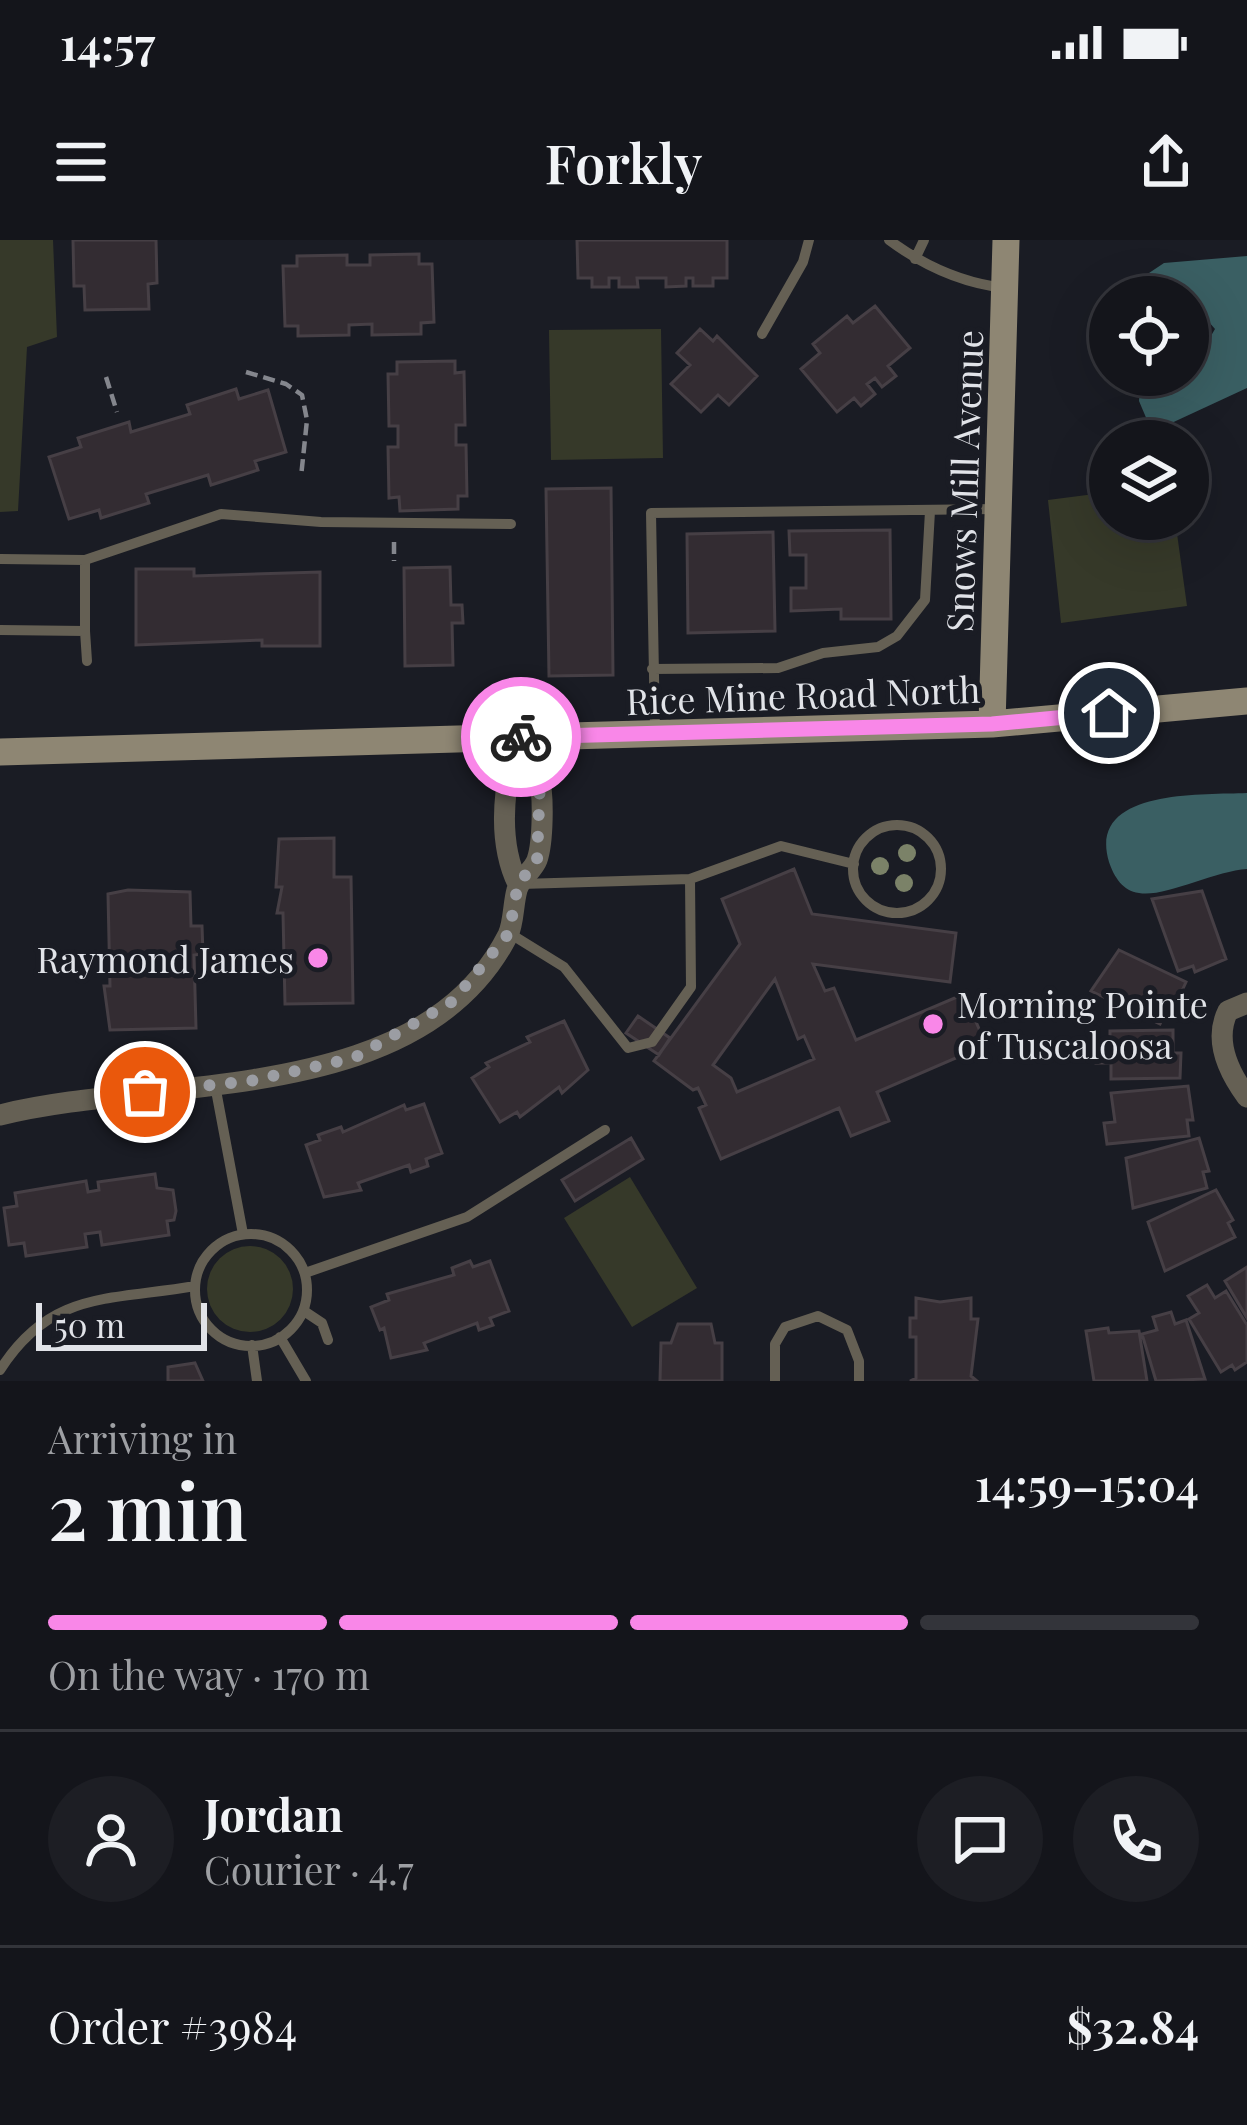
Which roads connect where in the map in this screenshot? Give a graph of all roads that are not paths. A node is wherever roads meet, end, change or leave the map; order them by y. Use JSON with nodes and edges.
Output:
{"nodes":[{"id":1,"x":809,"y":240,"type":"edge"},
{"id":2,"x":889,"y":240,"type":"edge"},
{"id":3,"x":923,"y":240,"type":"edge"},
{"id":4,"x":1006,"y":240,"type":"edge"},
{"id":5,"x":915,"y":259,"type":"junction"},
{"id":6,"x":1005,"y":287,"type":"junction"},
{"id":7,"x":762,"y":334,"type":"dead end"},
{"id":8,"x":1000,"y":509,"type":"junction"},
{"id":9,"x":930,"y":511,"type":"junction"},
{"id":10,"x":511,"y":524,"type":"dead end"},
{"id":11,"x":0,"y":559,"type":"edge"},
{"id":12,"x":85,"y":560,"type":"junction"},
{"id":13,"x":0,"y":630,"type":"edge"},
{"id":14,"x":85,"y":631,"type":"junction"},
{"id":15,"x":86,"y":661,"type":"dead end"},
{"id":16,"x":652,"y":669,"type":"junction"},
{"id":17,"x":1247,"y":701,"type":"edge"},
{"id":18,"x":992,"y":724,"type":"junction"},
{"id":19,"x":517,"y":737,"type":"junction"},
{"id":20,"x":655,"y":737,"type":"junction"},
{"id":21,"x":0,"y":752,"type":"edge"},
{"id":22,"x":854,"y":864,"type":"junction"},
{"id":23,"x":690,"y":879,"type":"junction"},
{"id":24,"x":518,"y":884,"type":"junction"},
{"id":25,"x":509,"y":933,"type":"junction"},
{"id":26,"x":1247,"y":1003,"type":"edge"},
{"id":27,"x":215,"y":1085,"type":"junction"},
{"id":28,"x":1247,"y":1098,"type":"edge"},
{"id":29,"x":0,"y":1115,"type":"edge"},
{"id":30,"x":605,"y":1130,"type":"dead end"},
{"id":31,"x":244,"y":1234,"type":"junction"},
{"id":32,"x":305,"y":1273,"type":"junction"},
{"id":33,"x":195,"y":1286,"type":"junction"},
{"id":34,"x":304,"y":1310,"type":"junction"},
{"id":35,"x":280,"y":1337,"type":"junction"},
{"id":36,"x":328,"y":1340,"type":"dead end"},
{"id":37,"x":252,"y":1345,"type":"junction"},
{"id":38,"x":0,"y":1370,"type":"edge"},
{"id":39,"x":257,"y":1381,"type":"edge"},
{"id":40,"x":306,"y":1381,"type":"edge"},
{"id":41,"x":775,"y":1381,"type":"edge"},
{"id":42,"x":859,"y":1381,"type":"edge"}],
"edges":[{"from":1,"to":7,"type":"lane"},
{"from":2,"to":5,"type":"lane"},
{"from":3,"to":5,"type":"lane"},
{"from":4,"to":6,"type":"main road","name":"Snows Mill Avenue"},
{"from":5,"to":6,"type":"lane"},
{"from":6,"to":8,"type":"main road","name":"Snows Mill Avenue"},
{"from":8,"to":9,"type":"lane"},
{"from":8,"to":18,"type":"main road","name":"Snows Mill Avenue"},
{"from":9,"to":16,"type":"lane"},
{"from":9,"to":16,"type":"lane"},
{"from":10,"to":12,"type":"lane"},
{"from":11,"to":12,"type":"lane"},
{"from":12,"to":14,"type":"lane"},
{"from":13,"to":14,"type":"lane"},
{"from":14,"to":15,"type":"lane"},
{"from":16,"to":20,"type":"lane"},
{"from":17,"to":18,"type":"main road","name":"Rice Mine Road North"},
{"from":18,"to":20,"type":"main road","name":"Rice Mine Road North"},
{"from":19,"to":20,"type":"main road","name":"Rice Mine Road North"},
{"from":19,"to":21,"type":"main road","name":"Rice Mine Road North"},
{"from":19,"to":24,"type":"street"},
{"from":19,"to":24,"type":"street"},
{"from":22,"to":22,"type":"lane"},
{"from":22,"to":23,"type":"lane"},
{"from":23,"to":24,"type":"lane"},
{"from":23,"to":25,"type":"lane"},
{"from":24,"to":25,"type":"street"},
{"from":25,"to":27,"type":"street"},
{"from":26,"to":28,"type":"street"},
{"from":27,"to":29,"type":"street"},
{"from":27,"to":31,"type":"lane"},
{"from":30,"to":32,"type":"lane"},
{"from":31,"to":32,"type":"lane"},
{"from":31,"to":33,"type":"lane"},
{"from":32,"to":34,"type":"lane"},
{"from":33,"to":37,"type":"lane"},
{"from":33,"to":38,"type":"lane"},
{"from":34,"to":35,"type":"lane"},
{"from":34,"to":36,"type":"lane"},
{"from":35,"to":37,"type":"lane"},
{"from":35,"to":40,"type":"lane"},
{"from":37,"to":39,"type":"lane"},
{"from":41,"to":42,"type":"lane"}]}
